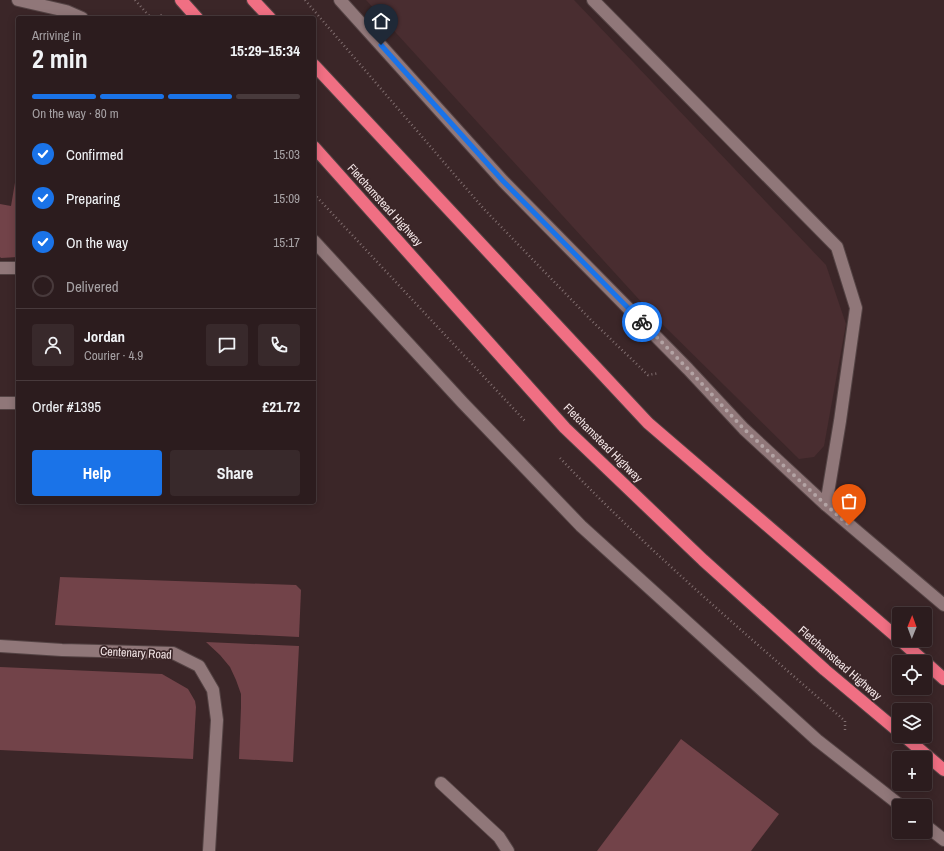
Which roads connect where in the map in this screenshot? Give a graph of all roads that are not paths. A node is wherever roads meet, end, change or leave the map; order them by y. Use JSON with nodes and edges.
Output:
{"nodes":[{"id":1,"x":18,"y":0,"type":"edge"},
{"id":2,"x":181,"y":0,"type":"edge"},
{"id":3,"x":253,"y":0,"type":"edge"},
{"id":4,"x":340,"y":0,"type":"edge"},
{"id":5,"x":593,"y":0,"type":"edge"},
{"id":6,"x":77,"y":16,"type":"edge"},
{"id":7,"x":196,"y":16,"type":"edge"},
{"id":8,"x":268,"y":16,"type":"edge"},
{"id":9,"x":316,"y":67,"type":"edge"},
{"id":10,"x":316,"y":149,"type":"edge"},
{"id":11,"x":316,"y":243,"type":"edge"},
{"id":12,"x":0,"y":268,"type":"edge"},
{"id":13,"x":16,"y":268,"type":"edge"},
{"id":14,"x":0,"y":403,"type":"edge"},
{"id":15,"x":16,"y":403,"type":"edge"},
{"id":16,"x":826,"y":505,"type":"junction"},
{"id":17,"x":944,"y":605,"type":"edge"},
{"id":18,"x":892,"y":634,"type":"edge"},
{"id":19,"x":0,"y":646,"type":"edge"},
{"id":20,"x":907,"y":647,"type":"edge"},
{"id":21,"x":917,"y":655,"type":"edge"},
{"id":22,"x":932,"y":668,"type":"edge"},
{"id":23,"x":944,"y":679,"type":"edge"},
{"id":24,"x":892,"y":726,"type":"edge"},
{"id":25,"x":912,"y":743,"type":"edge"},
{"id":26,"x":944,"y":770,"type":"edge"},
{"id":27,"x":441,"y":783,"type":"dead end"},
{"id":28,"x":892,"y":799,"type":"edge"},
{"id":29,"x":932,"y":831,"type":"edge"},
{"id":30,"x":944,"y":840,"type":"edge"},
{"id":31,"x":209,"y":851,"type":"edge"},
{"id":32,"x":508,"y":851,"type":"edge"}],
"edges":[{"from":1,"to":6,"type":"street"},
{"from":2,"to":7,"type":"highway"},
{"from":3,"to":8,"type":"highway"},
{"from":4,"to":16,"type":"street"},
{"from":5,"to":16,"type":"street"},
{"from":9,"to":18,"type":"highway"},
{"from":10,"to":24,"type":"highway","name":"Fletchamstead Highway"},
{"from":11,"to":28,"type":"street"},
{"from":12,"to":13,"type":"street"},
{"from":14,"to":15,"type":"street"},
{"from":16,"to":17,"type":"street"},
{"from":19,"to":31,"type":"street","name":"Centenary Road"},
{"from":20,"to":21,"type":"highway"},
{"from":22,"to":23,"type":"highway"},
{"from":25,"to":26,"type":"highway"},
{"from":27,"to":32,"type":"street"},
{"from":29,"to":30,"type":"street"}]}
